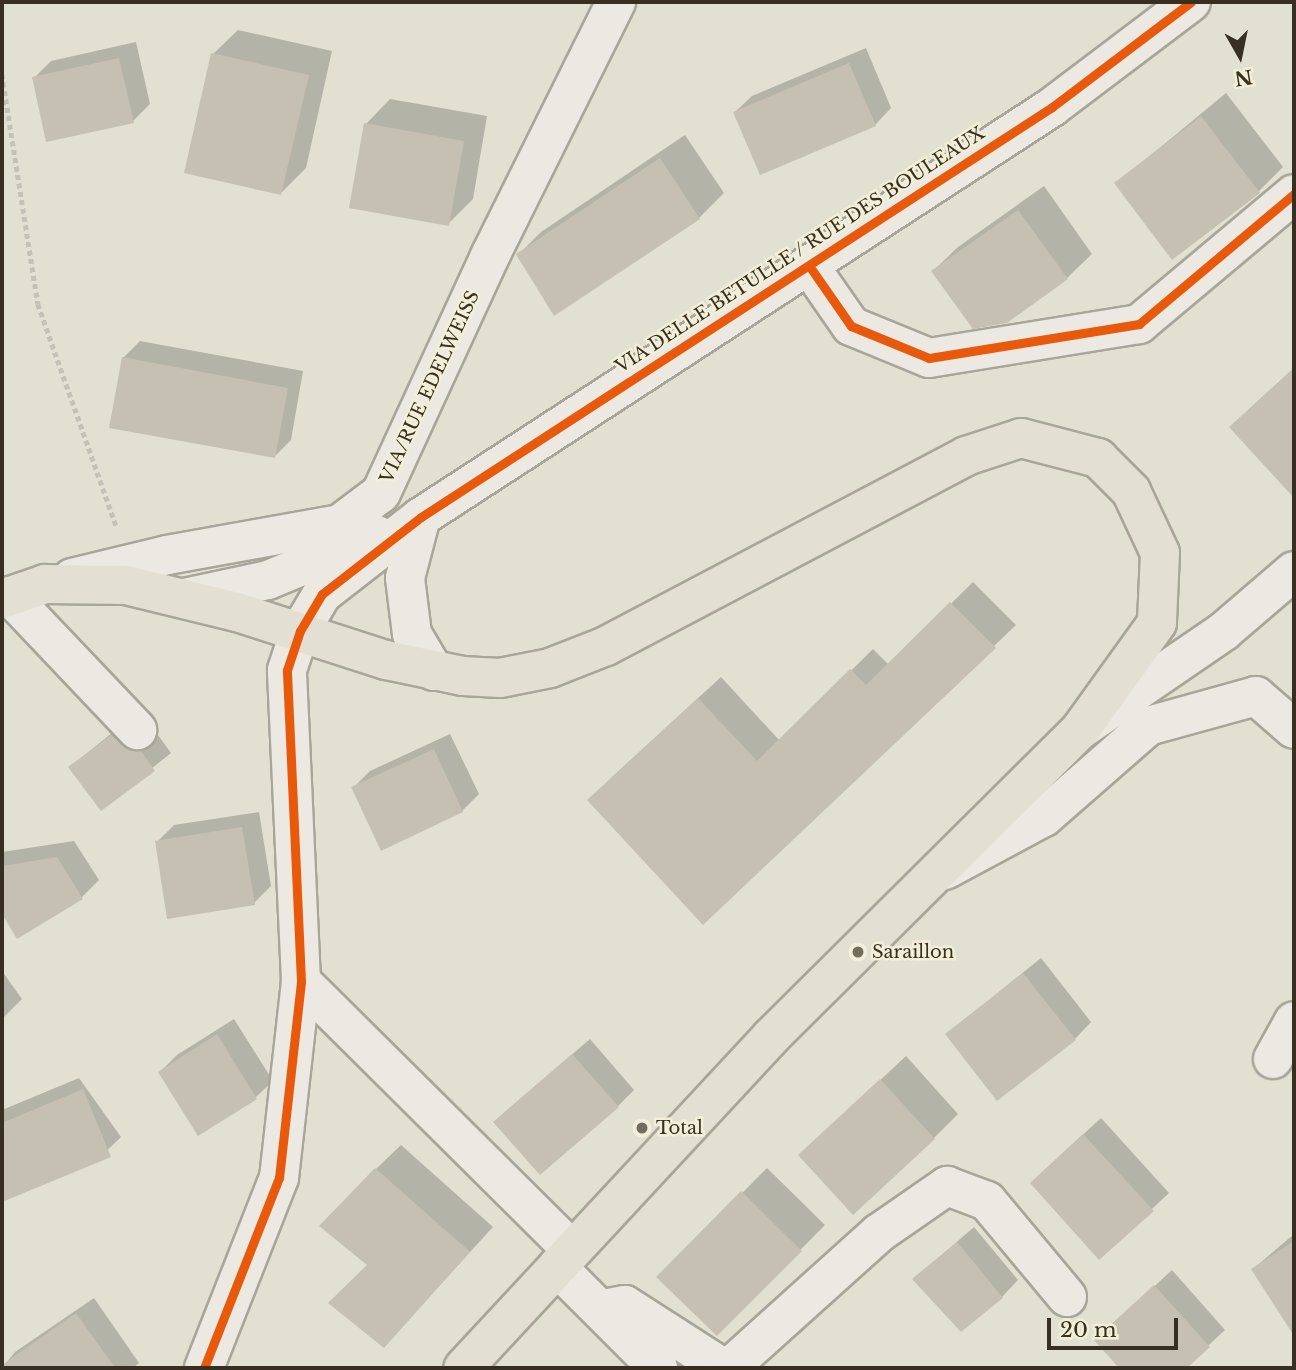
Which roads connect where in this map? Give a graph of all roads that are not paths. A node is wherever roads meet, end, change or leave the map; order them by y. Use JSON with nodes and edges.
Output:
{"nodes":[{"id":1,"x":616,"y":2,"type":"edge"},
{"id":2,"x":1191,"y":2,"type":"edge"},
{"id":3,"x":1294,"y":194,"type":"edge"},
{"id":4,"x":810,"y":267,"type":"junction"},
{"id":5,"x":421,"y":517,"type":"junction"},
{"id":6,"x":1294,"y":571,"type":"edge"},
{"id":7,"x":19,"y":593,"type":"edge"},
{"id":8,"x":184,"y":598,"type":"junction"},
{"id":9,"x":300,"y":631,"type":"junction"},
{"id":10,"x":434,"y":671,"type":"junction"},
{"id":11,"x":1294,"y":729,"type":"edge"},
{"id":12,"x":137,"y":730,"type":"dead end"},
{"id":13,"x":1080,"y":730,"type":"junction"},
{"id":14,"x":934,"y":876,"type":"junction"},
{"id":15,"x":301,"y":981,"type":"junction"},
{"id":16,"x":1294,"y":1021,"type":"edge"},
{"id":17,"x":1273,"y":1059,"type":"dead end"},
{"id":18,"x":564,"y":1258,"type":"junction"},
{"id":19,"x":1067,"y":1297,"type":"dead end"},
{"id":20,"x":602,"y":1309,"type":"junction"},
{"id":21,"x":204,"y":1368,"type":"edge"},
{"id":22,"x":463,"y":1368,"type":"edge"},
{"id":23,"x":658,"y":1368,"type":"edge"},
{"id":24,"x":723,"y":1368,"type":"edge"},
{"id":25,"x":730,"y":1368,"type":"edge"}],
"edges":[{"from":1,"to":7,"type":"street","name":"VIA/RUE EDELWEISS"},
{"from":2,"to":4,"type":"street","name":"VIA DELLE BETULLE / RUE DES BOULEAUX"},
{"from":3,"to":4,"type":"street"},
{"from":4,"to":5,"type":"street","name":"VIA DELLE BETULLE / RUE DES BOULEAUX"},
{"from":5,"to":8,"type":"street"},
{"from":5,"to":9,"type":"street"},
{"from":5,"to":10,"type":"street"},
{"from":6,"to":13,"type":"street"},
{"from":7,"to":8,"type":"main road"},
{"from":7,"to":12,"type":"street"},
{"from":8,"to":9,"type":"main road"},
{"from":9,"to":10,"type":"main road"},
{"from":9,"to":15,"type":"street"},
{"from":10,"to":13,"type":"main road"},
{"from":11,"to":14,"type":"street"},
{"from":13,"to":14,"type":"main road"},
{"from":14,"to":18,"type":"main road"},
{"from":15,"to":18,"type":"street"},
{"from":15,"to":21,"type":"street"},
{"from":16,"to":17,"type":"street"},
{"from":18,"to":20,"type":"street"},
{"from":18,"to":22,"type":"main road"},
{"from":19,"to":25,"type":"street"},
{"from":20,"to":23,"type":"street"},
{"from":20,"to":24,"type":"street"}]}
